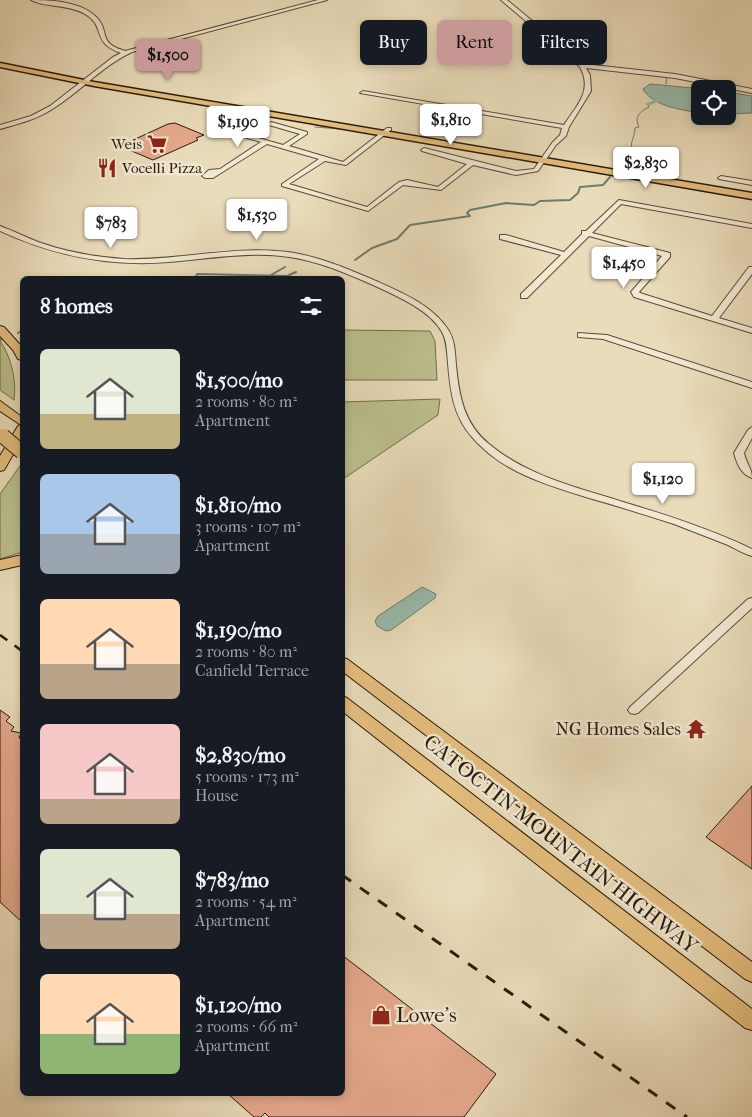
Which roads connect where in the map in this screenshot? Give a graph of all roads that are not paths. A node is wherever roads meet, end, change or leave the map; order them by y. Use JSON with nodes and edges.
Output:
{"nodes":[{"id":1,"x":34,"y":0,"type":"edge"},
{"id":2,"x":324,"y":0,"type":"edge"},
{"id":3,"x":504,"y":0,"type":"edge"},
{"id":4,"x":125,"y":53,"type":"junction"},
{"id":5,"x":0,"y":60,"type":"edge"},
{"id":6,"x":0,"y":64,"type":"edge"},
{"id":7,"x":582,"y":66,"type":"junction"},
{"id":8,"x":87,"y":80,"type":"junction"},
{"id":9,"x":752,"y":91,"type":"edge"},
{"id":10,"x":363,"y":93,"type":"dead end"},
{"id":11,"x":271,"y":124,"type":"dead end"},
{"id":12,"x":0,"y":126,"type":"edge"},
{"id":13,"x":566,"y":127,"type":"junction"},
{"id":14,"x":229,"y":128,"type":"dead end"},
{"id":15,"x":312,"y":128,"type":"dead end"},
{"id":16,"x":388,"y":131,"type":"junction"},
{"id":17,"x":305,"y":133,"type":"junction"},
{"id":18,"x":266,"y":142,"type":"junction"},
{"id":19,"x":284,"y":147,"type":"junction"},
{"id":20,"x":424,"y":150,"type":"dead end"},
{"id":21,"x":324,"y":158,"type":"junction"},
{"id":22,"x":546,"y":158,"type":"junction"},
{"id":23,"x":472,"y":163,"type":"junction"},
{"id":24,"x":217,"y":172,"type":"dead end"},
{"id":25,"x":721,"y":178,"type":"dead end"},
{"id":26,"x":752,"y":184,"type":"edge"},
{"id":27,"x":752,"y":191,"type":"edge"},
{"id":28,"x":752,"y":196,"type":"edge"},
{"id":29,"x":752,"y":226,"type":"edge"},
{"id":30,"x":0,"y":228,"type":"edge"},
{"id":31,"x":585,"y":233,"type":"junction"},
{"id":32,"x":503,"y":237,"type":"dead end"},
{"id":33,"x":564,"y":254,"type":"junction"},
{"id":34,"x":752,"y":269,"type":"edge"},
{"id":35,"x":748,"y":280,"type":"edge"},
{"id":36,"x":524,"y":296,"type":"dead end"},
{"id":37,"x":714,"y":319,"type":"junction"},
{"id":38,"x":0,"y":329,"type":"edge"},
{"id":39,"x":752,"y":330,"type":"edge"},
{"id":40,"x":580,"y":335,"type":"dead end"},
{"id":41,"x":20,"y":353,"type":"edge"},
{"id":42,"x":752,"y":385,"type":"edge"},
{"id":43,"x":2,"y":406,"type":"edge"},
{"id":44,"x":20,"y":420,"type":"edge"},
{"id":45,"x":752,"y":430,"type":"edge"},
{"id":46,"x":20,"y":432,"type":"edge"},
{"id":47,"x":1,"y":435,"type":"edge"},
{"id":48,"x":20,"y":450,"type":"edge"},
{"id":49,"x":0,"y":467,"type":"edge"},
{"id":50,"x":752,"y":475,"type":"edge"},
{"id":51,"x":752,"y":553,"type":"edge"},
{"id":52,"x":20,"y":560,"type":"edge"},
{"id":53,"x":0,"y":565,"type":"edge"},
{"id":54,"x":752,"y":602,"type":"edge"},
{"id":55,"x":345,"y":665,"type":"edge"},
{"id":56,"x":345,"y":704,"type":"edge"},
{"id":57,"x":634,"y":710,"type":"dead end"},
{"id":58,"x":752,"y":973,"type":"edge"},
{"id":59,"x":752,"y":1021,"type":"edge"}],
"edges":[{"from":1,"to":4,"type":"street"},
{"from":2,"to":4,"type":"street"},
{"from":3,"to":7,"type":"street"},
{"from":4,"to":8,"type":"street"},
{"from":5,"to":8,"type":"main road"},
{"from":6,"to":8,"type":"main road"},
{"from":7,"to":9,"type":"street"},
{"from":7,"to":13,"type":"street"},
{"from":8,"to":12,"type":"street"},
{"from":8,"to":16,"type":"main road"},
{"from":10,"to":13,"type":"street"},
{"from":11,"to":17,"type":"street"},
{"from":13,"to":22,"type":"street"},
{"from":14,"to":18,"type":"street"},
{"from":15,"to":17,"type":"street"},
{"from":16,"to":21,"type":"street"},
{"from":16,"to":22,"type":"main road"},
{"from":17,"to":19,"type":"street"},
{"from":18,"to":19,"type":"street"},
{"from":18,"to":24,"type":"street"},
{"from":19,"to":21,"type":"street"},
{"from":20,"to":23,"type":"street"},
{"from":21,"to":23,"type":"street"},
{"from":22,"to":23,"type":"street"},
{"from":22,"to":27,"type":"main road"},
{"from":22,"to":28,"type":"main road"},
{"from":25,"to":26,"type":"street"},
{"from":29,"to":31,"type":"street"},
{"from":30,"to":51,"type":"street"},
{"from":31,"to":33,"type":"street"},
{"from":31,"to":37,"type":"street"},
{"from":32,"to":33,"type":"street"},
{"from":33,"to":36,"type":"street"},
{"from":34,"to":35,"type":"street"},
{"from":35,"to":37,"type":"street"},
{"from":37,"to":39,"type":"street"},
{"from":38,"to":41,"type":"highway"},
{"from":40,"to":42,"type":"street"},
{"from":43,"to":44,"type":"highway"},
{"from":45,"to":50,"type":"street"},
{"from":46,"to":49,"type":"highway"},
{"from":47,"to":48,"type":"highway","bridge":true},
{"from":52,"to":53,"type":"highway"},
{"from":54,"to":57,"type":"street"},
{"from":55,"to":58,"type":"highway","name":"CATOCTIN MOUNTAIN HIGHWAY"},
{"from":56,"to":59,"type":"highway","name":"CATOCTIN MOUNTAIN HIGHWAY"}]}
